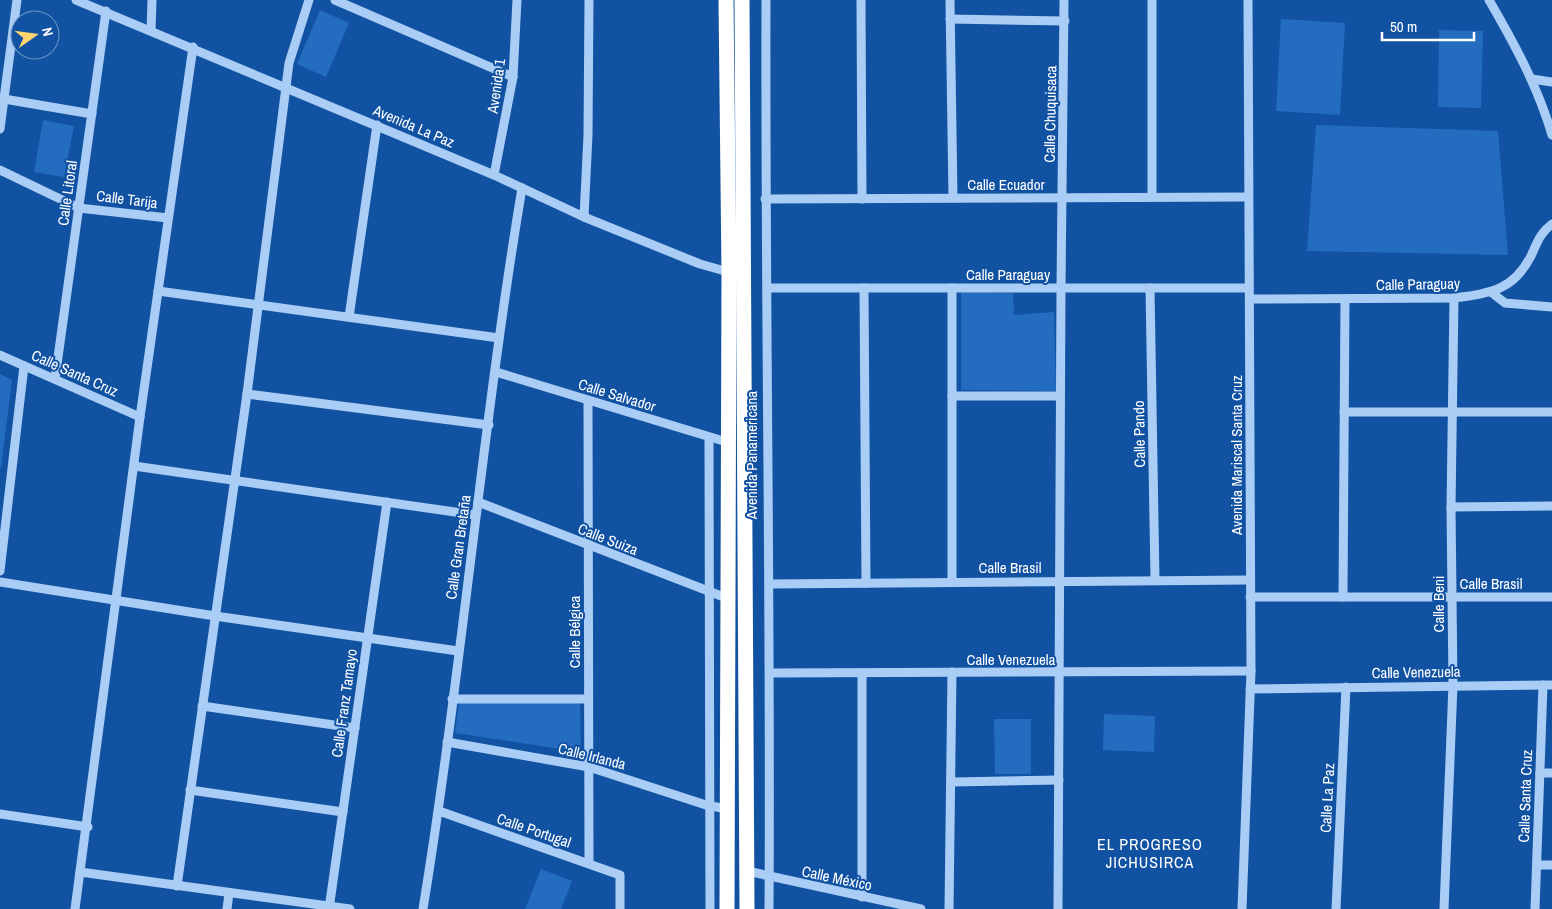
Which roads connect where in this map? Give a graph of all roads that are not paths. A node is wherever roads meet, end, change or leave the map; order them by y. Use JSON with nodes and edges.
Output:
{"nodes":[{"id":1,"x":17,"y":0,"type":"edge"},
{"id":2,"x":76,"y":0,"type":"edge"},
{"id":3,"x":152,"y":0,"type":"edge"},
{"id":4,"x":309,"y":0,"type":"edge"},
{"id":5,"x":335,"y":0,"type":"edge"},
{"id":6,"x":517,"y":0,"type":"edge"},
{"id":7,"x":589,"y":0,"type":"edge"},
{"id":8,"x":726,"y":0,"type":"edge"},
{"id":9,"x":742,"y":0,"type":"edge"},
{"id":10,"x":766,"y":0,"type":"edge"},
{"id":11,"x":861,"y":0,"type":"edge"},
{"id":12,"x":950,"y":0,"type":"edge"},
{"id":13,"x":1064,"y":0,"type":"edge"},
{"id":14,"x":1152,"y":0,"type":"edge"},
{"id":15,"x":1248,"y":0,"type":"edge"},
{"id":16,"x":1489,"y":0,"type":"edge"},
{"id":17,"x":106,"y":12,"type":"junction"},
{"id":18,"x":950,"y":19,"type":"junction"},
{"id":19,"x":1065,"y":21,"type":"junction"},
{"id":20,"x":151,"y":31,"type":"junction"},
{"id":21,"x":193,"y":47,"type":"junction"},
{"id":22,"x":513,"y":77,"type":"junction"},
{"id":23,"x":1532,"y":80,"type":"junction"},
{"id":24,"x":1552,"y":82,"type":"edge"},
{"id":25,"x":286,"y":89,"type":"junction"},
{"id":26,"x":4,"y":99,"type":"junction"},
{"id":27,"x":92,"y":114,"type":"junction"},
{"id":28,"x":377,"y":125,"type":"junction"},
{"id":29,"x":0,"y":129,"type":"edge"},
{"id":30,"x":1552,"y":135,"type":"edge"},
{"id":31,"x":0,"y":170,"type":"edge"},
{"id":32,"x":494,"y":175,"type":"junction"},
{"id":33,"x":522,"y":188,"type":"junction"},
{"id":34,"x":1062,"y":197,"type":"junction"},
{"id":35,"x":1152,"y":197,"type":"junction"},
{"id":36,"x":1247,"y":197,"type":"junction"},
{"id":37,"x":862,"y":198,"type":"junction"},
{"id":38,"x":953,"y":198,"type":"junction"},
{"id":39,"x":765,"y":199,"type":"junction"},
{"id":40,"x":79,"y":208,"type":"junction"},
{"id":41,"x":584,"y":216,"type":"junction"},
{"id":42,"x":168,"y":218,"type":"junction"},
{"id":43,"x":1552,"y":224,"type":"edge"},
{"id":44,"x":736,"y":273,"type":"junction"},
{"id":45,"x":768,"y":288,"type":"junction"},
{"id":46,"x":864,"y":288,"type":"junction"},
{"id":47,"x":952,"y":288,"type":"junction"},
{"id":48,"x":1060,"y":288,"type":"junction"},
{"id":49,"x":1150,"y":288,"type":"junction"},
{"id":50,"x":1249,"y":288,"type":"junction"},
{"id":51,"x":158,"y":291,"type":"junction"},
{"id":52,"x":1492,"y":292,"type":"junction"},
{"id":53,"x":1454,"y":298,"type":"junction"},
{"id":54,"x":1250,"y":299,"type":"junction"},
{"id":55,"x":1345,"y":299,"type":"junction"},
{"id":56,"x":258,"y":305,"type":"junction"},
{"id":57,"x":1552,"y":306,"type":"edge"},
{"id":58,"x":349,"y":317,"type":"junction"},
{"id":59,"x":500,"y":338,"type":"junction"},
{"id":60,"x":0,"y":355,"type":"edge"},
{"id":61,"x":24,"y":366,"type":"junction"},
{"id":62,"x":496,"y":372,"type":"junction"},
{"id":63,"x":56,"y":379,"type":"junction"},
{"id":64,"x":247,"y":394,"type":"junction"},
{"id":65,"x":952,"y":396,"type":"junction"},
{"id":66,"x":1060,"y":396,"type":"junction"},
{"id":67,"x":588,"y":401,"type":"junction"},
{"id":68,"x":1344,"y":412,"type":"junction"},
{"id":69,"x":1552,"y":412,"type":"edge"},
{"id":70,"x":1452,"y":413,"type":"junction"},
{"id":71,"x":140,"y":417,"type":"junction"},
{"id":72,"x":489,"y":425,"type":"junction"},
{"id":73,"x":709,"y":438,"type":"junction"},
{"id":74,"x":730,"y":444,"type":"junction"},
{"id":75,"x":134,"y":466,"type":"junction"},
{"id":76,"x":234,"y":482,"type":"junction"},
{"id":77,"x":387,"y":502,"type":"junction"},
{"id":78,"x":478,"y":502,"type":"junction"},
{"id":79,"x":1552,"y":506,"type":"edge"},
{"id":80,"x":1451,"y":507,"type":"junction"},
{"id":81,"x":476,"y":515,"type":"junction"},
{"id":82,"x":587,"y":545,"type":"junction"},
{"id":83,"x":0,"y":571,"type":"edge"},
{"id":84,"x":1060,"y":580,"type":"junction"},
{"id":85,"x":1155,"y":580,"type":"junction"},
{"id":86,"x":1250,"y":580,"type":"junction"},
{"id":87,"x":952,"y":581,"type":"junction"},
{"id":88,"x":0,"y":582,"type":"edge"},
{"id":89,"x":866,"y":583,"type":"junction"},
{"id":90,"x":770,"y":584,"type":"junction"},
{"id":91,"x":709,"y":592,"type":"junction"},
{"id":92,"x":1452,"y":596,"type":"junction"},
{"id":93,"x":1552,"y":596,"type":"edge"},
{"id":94,"x":1250,"y":597,"type":"junction"},
{"id":95,"x":1343,"y":597,"type":"junction"},
{"id":96,"x":729,"y":599,"type":"junction"},
{"id":97,"x":117,"y":601,"type":"junction"},
{"id":98,"x":215,"y":616,"type":"junction"},
{"id":99,"x":368,"y":638,"type":"junction"},
{"id":100,"x":458,"y":652,"type":"junction"},
{"id":101,"x":1251,"y":671,"type":"junction"},
{"id":102,"x":952,"y":672,"type":"junction"},
{"id":103,"x":771,"y":673,"type":"junction"},
{"id":104,"x":862,"y":673,"type":"junction"},
{"id":105,"x":1060,"y":673,"type":"junction"},
{"id":106,"x":1453,"y":685,"type":"junction"},
{"id":107,"x":1547,"y":685,"type":"edge"},
{"id":108,"x":1346,"y":687,"type":"junction"},
{"id":109,"x":1250,"y":689,"type":"junction"},
{"id":110,"x":452,"y":699,"type":"junction"},
{"id":111,"x":588,"y":699,"type":"junction"},
{"id":112,"x":202,"y":706,"type":"junction"},
{"id":113,"x":355,"y":728,"type":"junction"},
{"id":114,"x":447,"y":742,"type":"junction"},
{"id":115,"x":589,"y":767,"type":"junction"},
{"id":116,"x":1540,"y":773,"type":"junction"},
{"id":117,"x":1552,"y":773,"type":"edge"},
{"id":118,"x":1059,"y":780,"type":"junction"},
{"id":119,"x":952,"y":782,"type":"junction"},
{"id":120,"x":190,"y":790,"type":"junction"},
{"id":121,"x":710,"y":806,"type":"junction"},
{"id":122,"x":727,"y":809,"type":"junction"},
{"id":123,"x":439,"y":811,"type":"junction"},
{"id":124,"x":343,"y":812,"type":"junction"},
{"id":125,"x":0,"y":814,"type":"edge"},
{"id":126,"x":88,"y":826,"type":"junction"},
{"id":127,"x":589,"y":863,"type":"junction"},
{"id":128,"x":1537,"y":865,"type":"junction"},
{"id":129,"x":1552,"y":865,"type":"edge"},
{"id":130,"x":747,"y":871,"type":"junction"},
{"id":131,"x":80,"y":872,"type":"junction"},
{"id":132,"x":769,"y":877,"type":"junction"},
{"id":133,"x":177,"y":886,"type":"junction"},
{"id":134,"x":229,"y":892,"type":"junction"},
{"id":135,"x":862,"y":897,"type":"junction"},
{"id":136,"x":329,"y":907,"type":"edge"},
{"id":137,"x":75,"y":909,"type":"edge"},
{"id":138,"x":227,"y":909,"type":"edge"},
{"id":139,"x":350,"y":909,"type":"edge"},
{"id":140,"x":422,"y":909,"type":"edge"},
{"id":141,"x":620,"y":909,"type":"edge"},
{"id":142,"x":710,"y":909,"type":"edge"},
{"id":143,"x":728,"y":909,"type":"edge"},
{"id":144,"x":747,"y":909,"type":"edge"},
{"id":145,"x":769,"y":909,"type":"edge"},
{"id":146,"x":921,"y":909,"type":"edge"},
{"id":147,"x":949,"y":909,"type":"edge"},
{"id":148,"x":1058,"y":909,"type":"edge"},
{"id":149,"x":1242,"y":909,"type":"edge"},
{"id":150,"x":1336,"y":909,"type":"edge"},
{"id":151,"x":1444,"y":909,"type":"edge"},
{"id":152,"x":1535,"y":909,"type":"edge"}],
"edges":[{"from":1,"to":26,"type":"street"},
{"from":2,"to":17,"type":"street","name":"Avenida La Paz"},
{"from":3,"to":20,"type":"street"},
{"from":4,"to":25,"type":"street"},
{"from":5,"to":22,"type":"street"},
{"from":6,"to":22,"type":"street","name":"Avenida 1"},
{"from":7,"to":41,"type":"street"},
{"from":8,"to":44,"type":"highway","name":"Avenida Panamericana"},
{"from":9,"to":44,"type":"highway","name":"Avenida Panamericana"},
{"from":10,"to":39,"type":"street","name":"Avenida Panamericana"},
{"from":11,"to":37,"type":"street"},
{"from":12,"to":18,"type":"street"},
{"from":13,"to":19,"type":"street","name":"Calle Chuquisaca"},
{"from":14,"to":35,"type":"street"},
{"from":15,"to":36,"type":"street","name":"Avenida Mariscal Santa Cruz"},
{"from":16,"to":23,"type":"street"},
{"from":17,"to":20,"type":"street","name":"Avenida La Paz"},
{"from":17,"to":27,"type":"street","name":"Calle Litoral"},
{"from":18,"to":19,"type":"street"},
{"from":18,"to":38,"type":"street"},
{"from":19,"to":34,"type":"street","name":"Calle Chuquisaca"},
{"from":20,"to":21,"type":"street","name":"Avenida La Paz"},
{"from":21,"to":25,"type":"street","name":"Avenida La Paz"},
{"from":21,"to":42,"type":"street"},
{"from":22,"to":32,"type":"street","name":"Avenida 1"},
{"from":23,"to":24,"type":"street"},
{"from":23,"to":30,"type":"street"},
{"from":25,"to":28,"type":"street","name":"Avenida La Paz"},
{"from":25,"to":56,"type":"street"},
{"from":26,"to":27,"type":"street"},
{"from":26,"to":29,"type":"street"},
{"from":27,"to":40,"type":"street","name":"Calle Litoral"},
{"from":28,"to":32,"type":"street","name":"Avenida La Paz"},
{"from":28,"to":58,"type":"street"},
{"from":31,"to":40,"type":"street","name":"Calle Tarija"},
{"from":32,"to":33,"type":"street","name":"Avenida La Paz"},
{"from":33,"to":41,"type":"street","name":"Avenida La Paz"},
{"from":33,"to":59,"type":"street","name":"Calle Gran Bretaña"},
{"from":34,"to":35,"type":"street","name":"Calle Ecuador"},
{"from":34,"to":38,"type":"street","name":"Calle Ecuador"},
{"from":34,"to":48,"type":"street","name":"Calle Chuquisaca"},
{"from":35,"to":36,"type":"street","name":"Calle Ecuador"},
{"from":36,"to":50,"type":"street","name":"Avenida Mariscal Santa Cruz"},
{"from":37,"to":38,"type":"street","name":"Calle Ecuador"},
{"from":37,"to":39,"type":"street","name":"Calle Ecuador"},
{"from":39,"to":45,"type":"street","name":"Avenida Panamericana"},
{"from":40,"to":42,"type":"street","name":"Calle Tarija"},
{"from":40,"to":63,"type":"street","name":"Calle Litoral"},
{"from":41,"to":44,"type":"street","name":"Avenida La Paz"},
{"from":42,"to":51,"type":"street"},
{"from":43,"to":52,"type":"street","name":"Calle Paraguay"},
{"from":44,"to":74,"type":"highway","name":"Avenida Panamericana"},
{"from":44,"to":130,"type":"highway","name":"Avenida Panamericana"},
{"from":45,"to":46,"type":"street","name":"Calle Paraguay"},
{"from":45,"to":90,"type":"street","name":"Avenida Panamericana"},
{"from":46,"to":47,"type":"street","name":"Calle Paraguay"},
{"from":46,"to":89,"type":"street"},
{"from":47,"to":48,"type":"street","name":"Calle Paraguay"},
{"from":47,"to":65,"type":"street"},
{"from":48,"to":49,"type":"street","name":"Calle Paraguay"},
{"from":48,"to":66,"type":"street","name":"Calle Chuquisaca"},
{"from":49,"to":50,"type":"street","name":"Calle Paraguay"},
{"from":49,"to":85,"type":"street","name":"Calle Pando"},
{"from":50,"to":54,"type":"street","name":"Avenida Mariscal Santa Cruz"},
{"from":51,"to":56,"type":"street"},
{"from":51,"to":71,"type":"street"},
{"from":52,"to":53,"type":"street","name":"Calle Paraguay"},
{"from":52,"to":57,"type":"street"},
{"from":53,"to":55,"type":"street","name":"Calle Paraguay"},
{"from":53,"to":70,"type":"street","name":"Calle Beni"},
{"from":54,"to":55,"type":"street","name":"Calle Paraguay"},
{"from":54,"to":86,"type":"street","name":"Avenida Mariscal Santa Cruz"},
{"from":55,"to":68,"type":"street"},
{"from":56,"to":58,"type":"street"},
{"from":56,"to":64,"type":"street"},
{"from":58,"to":59,"type":"street"},
{"from":59,"to":62,"type":"street","name":"Calle Gran Bretaña"},
{"from":60,"to":61,"type":"street","name":"Calle Santa Cruz"},
{"from":61,"to":63,"type":"street","name":"Calle Santa Cruz"},
{"from":61,"to":83,"type":"street"},
{"from":62,"to":67,"type":"street","name":"Calle Salvador"},
{"from":62,"to":72,"type":"street","name":"Calle Gran Bretaña"},
{"from":63,"to":71,"type":"street","name":"Calle Santa Cruz"},
{"from":64,"to":72,"type":"street"},
{"from":64,"to":76,"type":"street"},
{"from":65,"to":66,"type":"street"},
{"from":65,"to":87,"type":"street"},
{"from":66,"to":84,"type":"street","name":"Calle Chuquisaca"},
{"from":67,"to":73,"type":"street","name":"Calle Salvador"},
{"from":67,"to":82,"type":"street","name":"Calle Bélgica"},
{"from":68,"to":70,"type":"street"},
{"from":68,"to":95,"type":"street"},
{"from":69,"to":70,"type":"street"},
{"from":70,"to":80,"type":"street","name":"Calle Beni"},
{"from":71,"to":75,"type":"street"},
{"from":72,"to":78,"type":"street","name":"Calle Gran Bretaña"},
{"from":73,"to":74,"type":"street","name":"Calle Salvador"},
{"from":73,"to":91,"type":"street"},
{"from":74,"to":96,"type":"highway","name":"Avenida Panamericana"},
{"from":75,"to":76,"type":"street"},
{"from":75,"to":97,"type":"street"},
{"from":76,"to":77,"type":"street"},
{"from":76,"to":98,"type":"street"},
{"from":77,"to":81,"type":"street"},
{"from":77,"to":99,"type":"street","name":"Calle Franz Tamayo"},
{"from":78,"to":81,"type":"street","name":"Calle Gran Bretaña"},
{"from":78,"to":82,"type":"street","name":"Calle Suiza"},
{"from":79,"to":80,"type":"street"},
{"from":80,"to":92,"type":"street","name":"Calle Beni"},
{"from":81,"to":100,"type":"street","name":"Calle Gran Bretaña"},
{"from":82,"to":91,"type":"street","name":"Calle Suiza"},
{"from":82,"to":111,"type":"street","name":"Calle Bélgica"},
{"from":84,"to":85,"type":"street","name":"Calle Brasil"},
{"from":84,"to":87,"type":"street","name":"Calle Brasil"},
{"from":84,"to":105,"type":"street","name":"Calle Chuquisaca"},
{"from":85,"to":86,"type":"street","name":"Calle Brasil"},
{"from":86,"to":94,"type":"street","name":"Avenida Mariscal Santa Cruz"},
{"from":87,"to":89,"type":"street","name":"Calle Brasil"},
{"from":88,"to":97,"type":"street"},
{"from":89,"to":90,"type":"street","name":"Calle Brasil"},
{"from":90,"to":103,"type":"street","name":"Avenida Panamericana"},
{"from":91,"to":96,"type":"street","name":"Calle Suiza"},
{"from":91,"to":121,"type":"street"},
{"from":92,"to":93,"type":"street","name":"Calle Brasil"},
{"from":92,"to":95,"type":"street","name":"Calle Brasil"},
{"from":92,"to":106,"type":"street","name":"Calle Beni"},
{"from":94,"to":95,"type":"street","name":"Calle Brasil"},
{"from":94,"to":101,"type":"street","name":"Avenida Mariscal Santa Cruz"},
{"from":96,"to":122,"type":"highway","name":"Avenida Panamericana"},
{"from":97,"to":98,"type":"street"},
{"from":97,"to":126,"type":"street"},
{"from":98,"to":99,"type":"street"},
{"from":98,"to":112,"type":"street"},
{"from":99,"to":100,"type":"street"},
{"from":99,"to":113,"type":"street","name":"Calle Franz Tamayo"},
{"from":100,"to":110,"type":"street","name":"Calle Gran Bretaña"},
{"from":101,"to":105,"type":"street","name":"Calle Venezuela"},
{"from":101,"to":109,"type":"street","name":"Avenida Mariscal Santa Cruz"},
{"from":102,"to":104,"type":"street","name":"Calle Venezuela"},
{"from":102,"to":105,"type":"street","name":"Calle Venezuela"},
{"from":102,"to":119,"type":"street"},
{"from":103,"to":104,"type":"street","name":"Calle Venezuela"},
{"from":103,"to":132,"type":"street","name":"Avenida Panamericana"},
{"from":104,"to":135,"type":"street"},
{"from":105,"to":118,"type":"street","name":"Calle Chuquisaca"},
{"from":106,"to":107,"type":"street","name":"Calle Venezuela"},
{"from":106,"to":108,"type":"street","name":"Calle Venezuela"},
{"from":106,"to":151,"type":"street","name":"Calle Beni"},
{"from":107,"to":116,"type":"street","name":"Calle Santa Cruz"},
{"from":108,"to":109,"type":"street","name":"Calle Venezuela"},
{"from":108,"to":150,"type":"street","name":"Calle La Paz"},
{"from":109,"to":149,"type":"street","name":"Avenida Mariscal Santa Cruz"},
{"from":110,"to":111,"type":"street"},
{"from":110,"to":114,"type":"street","name":"Calle Gran Bretaña"},
{"from":111,"to":115,"type":"street","name":"Calle Bélgica"},
{"from":112,"to":113,"type":"street"},
{"from":112,"to":120,"type":"street"},
{"from":113,"to":124,"type":"street","name":"Calle Franz Tamayo"},
{"from":114,"to":115,"type":"street","name":"Calle Irlanda"},
{"from":114,"to":123,"type":"street","name":"Calle Gran Bretaña"},
{"from":115,"to":121,"type":"street","name":"Calle Irlanda"},
{"from":115,"to":127,"type":"street","name":"Calle Bélgica"},
{"from":116,"to":117,"type":"street"},
{"from":116,"to":128,"type":"street","name":"Calle Santa Cruz"},
{"from":118,"to":119,"type":"street"},
{"from":118,"to":148,"type":"street","name":"Calle Chuquisaca"},
{"from":119,"to":147,"type":"street"},
{"from":120,"to":124,"type":"street"},
{"from":120,"to":133,"type":"street"},
{"from":121,"to":122,"type":"street","name":"Calle Irlanda"},
{"from":121,"to":142,"type":"street"},
{"from":122,"to":143,"type":"highway","name":"Avenida Panamericana"},
{"from":123,"to":127,"type":"street","name":"Calle Portugal"},
{"from":123,"to":140,"type":"street","name":"Calle Gran Bretaña"},
{"from":124,"to":136,"type":"street","name":"Calle Franz Tamayo"},
{"from":125,"to":126,"type":"street"},
{"from":126,"to":131,"type":"street"},
{"from":127,"to":141,"type":"street","name":"Calle Portugal"},
{"from":128,"to":129,"type":"street"},
{"from":128,"to":152,"type":"street","name":"Calle Santa Cruz"},
{"from":130,"to":132,"type":"street","name":"Calle México"},
{"from":130,"to":144,"type":"highway","name":"Avenida Panamericana"},
{"from":131,"to":133,"type":"street"},
{"from":131,"to":137,"type":"street"},
{"from":132,"to":135,"type":"street","name":"Calle México"},
{"from":132,"to":145,"type":"street","name":"Avenida Panamericana"},
{"from":133,"to":134,"type":"street"},
{"from":134,"to":136,"type":"street"},
{"from":134,"to":138,"type":"street"},
{"from":135,"to":146,"type":"street","name":"Calle México"},
{"from":136,"to":139,"type":"street"}]}
